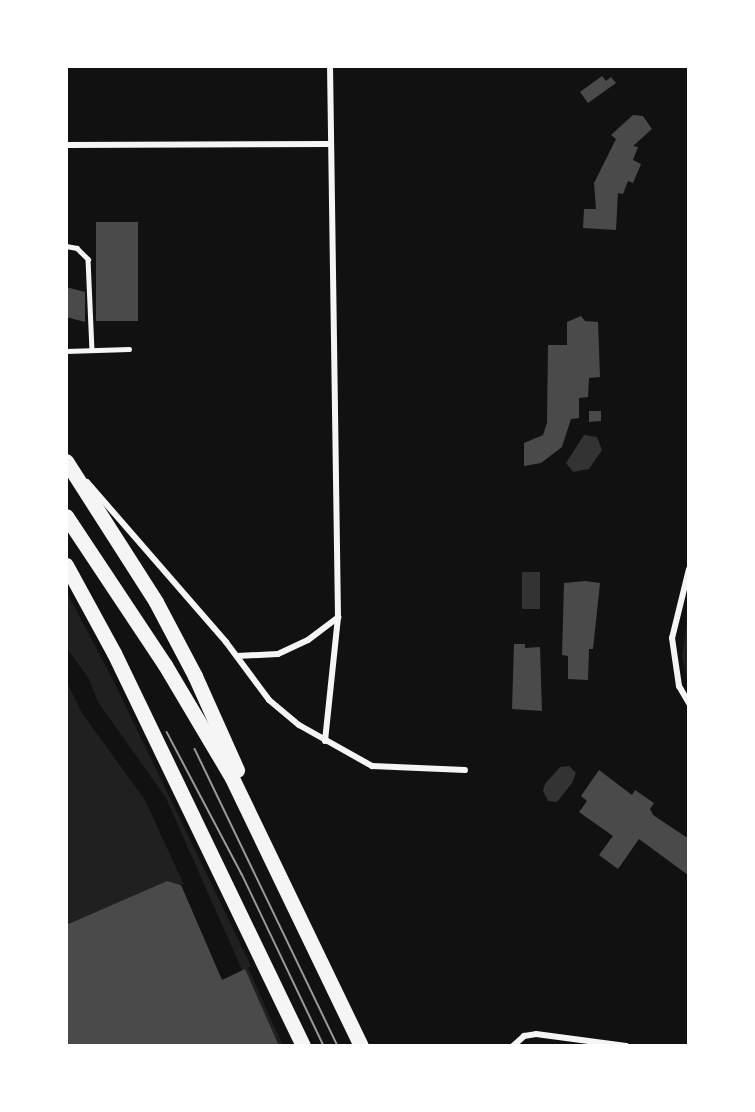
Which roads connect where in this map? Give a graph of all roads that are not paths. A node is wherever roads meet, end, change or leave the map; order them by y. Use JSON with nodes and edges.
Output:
{"nodes":[{"id":1,"x":330,"y":66,"type":"edge"},
{"id":2,"x":330,"y":144,"type":"junction"},
{"id":3,"x":66,"y":145,"type":"edge"},
{"id":4,"x":66,"y":246,"type":"edge"},
{"id":5,"x":129,"y":349,"type":"dead end"},
{"id":6,"x":92,"y":350,"type":"junction"},
{"id":7,"x":66,"y":351,"type":"edge"},
{"id":8,"x":66,"y":460,"type":"edge"},
{"id":9,"x":66,"y":516,"type":"edge"},
{"id":10,"x":66,"y":565,"type":"edge"},
{"id":11,"x":689,"y":569,"type":"edge"},
{"id":12,"x":338,"y":617,"type":"junction"},
{"id":13,"x":237,"y":656,"type":"junction"},
{"id":14,"x":689,"y":703,"type":"edge"},
{"id":15,"x":325,"y":741,"type":"junction"},
{"id":16,"x":465,"y":770,"type":"dead end"},
{"id":17,"x":258,"y":826,"type":"junction"},
{"id":18,"x":303,"y":1046,"type":"edge"},
{"id":19,"x":361,"y":1046,"type":"edge"},
{"id":20,"x":513,"y":1046,"type":"edge"},
{"id":21,"x":626,"y":1046,"type":"edge"}],
"edges":[{"from":1,"to":2,"type":"street"},
{"from":2,"to":3,"type":"street"},
{"from":2,"to":12,"type":"street"},
{"from":4,"to":6,"type":"lane"},
{"from":5,"to":6,"type":"lane"},
{"from":6,"to":7,"type":"lane"},
{"from":8,"to":13,"type":"street"},
{"from":8,"to":17,"type":"highway"},
{"from":9,"to":17,"type":"highway"},
{"from":10,"to":18,"type":"highway"},
{"from":11,"to":14,"type":"street"},
{"from":12,"to":13,"type":"street"},
{"from":12,"to":15,"type":"street"},
{"from":13,"to":15,"type":"street"},
{"from":15,"to":16,"type":"street"},
{"from":17,"to":19,"type":"highway"},
{"from":20,"to":21,"type":"street"}]}
